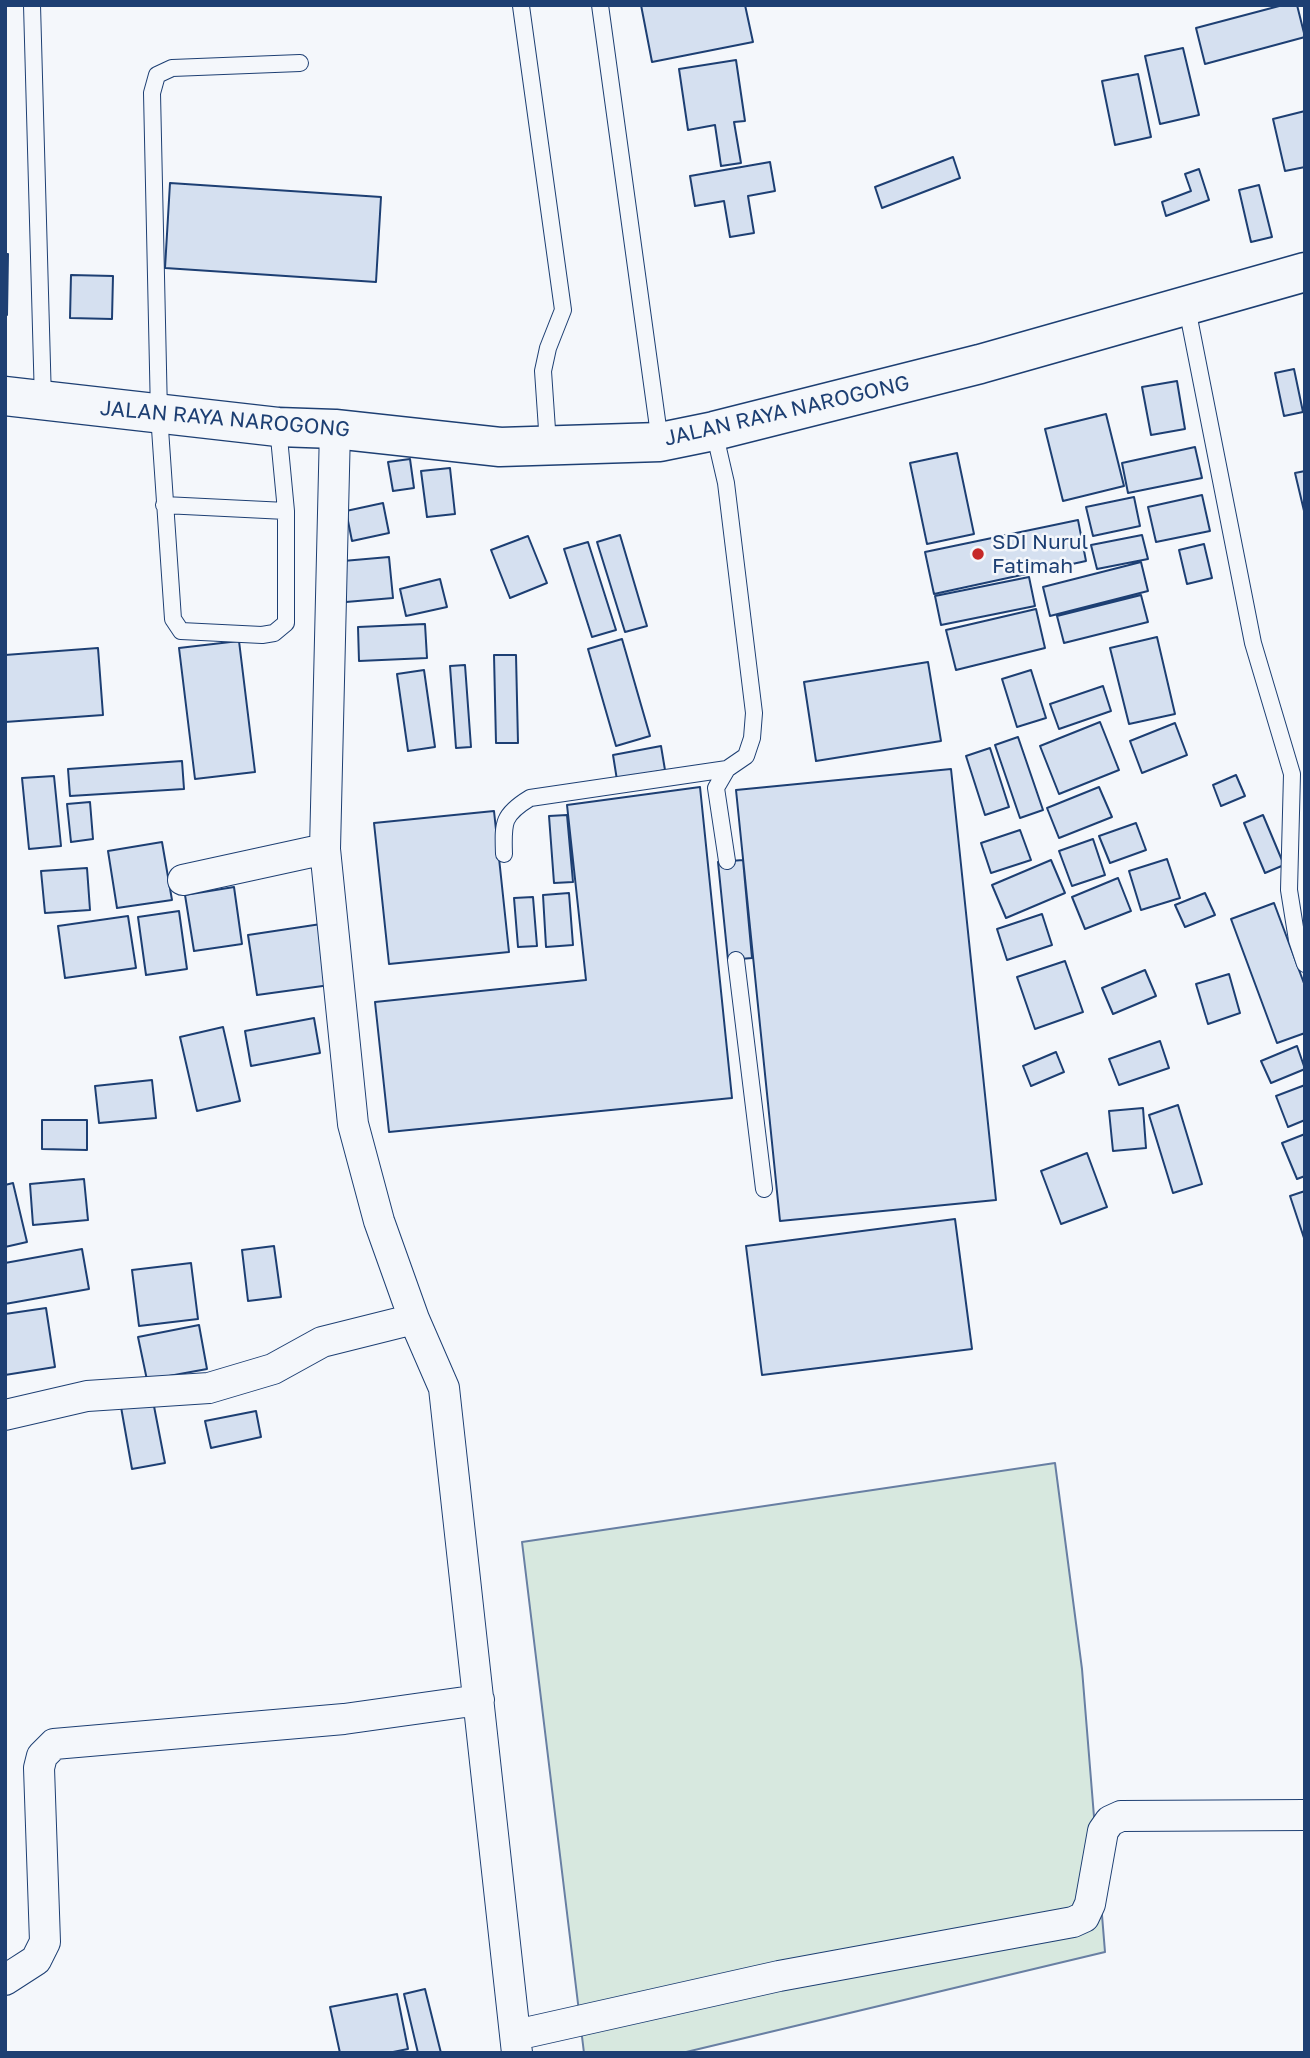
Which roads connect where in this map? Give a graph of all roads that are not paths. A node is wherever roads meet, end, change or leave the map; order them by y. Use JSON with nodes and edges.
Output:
{"nodes":[{"id":1,"x":32,"y":5,"type":"edge"},
{"id":2,"x":600,"y":5,"type":"edge"},
{"id":3,"x":521,"y":6,"type":"edge"},
{"id":4,"x":300,"y":63,"type":"dead end"},
{"id":5,"x":1305,"y":272,"type":"edge"},
{"id":6,"x":1187,"y":308,"type":"junction"},
{"id":7,"x":5,"y":396,"type":"edge"},
{"id":8,"x":43,"y":401,"type":"junction"},
{"id":9,"x":159,"y":414,"type":"junction"},
{"id":10,"x":278,"y":427,"type":"junction"},
{"id":11,"x":335,"y":429,"type":"junction"},
{"id":12,"x":715,"y":431,"type":"junction"},
{"id":13,"x":660,"y":442,"type":"junction"},
{"id":14,"x":548,"y":444,"type":"junction"},
{"id":15,"x":164,"y":505,"type":"junction"},
{"id":16,"x":286,"y":511,"type":"junction"},
{"id":17,"x":727,"y":769,"type":"junction"},
{"id":18,"x":325,"y":849,"type":"junction"},
{"id":19,"x":505,"y":854,"type":"dead end"},
{"id":20,"x":727,"y":861,"type":"dead end"},
{"id":21,"x":183,"y":880,"type":"dead end"},
{"id":22,"x":736,"y":960,"type":"dead end"},
{"id":23,"x":1305,"y":964,"type":"edge"},
{"id":24,"x":764,"y":1189,"type":"dead end"},
{"id":25,"x":414,"y":1318,"type":"junction"},
{"id":26,"x":5,"y":1415,"type":"edge"},
{"id":27,"x":479,"y":1700,"type":"junction"},
{"id":28,"x":1305,"y":1815,"type":"edge"},
{"id":29,"x":5,"y":1980,"type":"edge"},
{"id":30,"x":516,"y":2044,"type":"edge"}],
"edges":[{"from":1,"to":8,"type":"lane"},
{"from":2,"to":13,"type":"lane"},
{"from":3,"to":14,"type":"lane"},
{"from":4,"to":9,"type":"lane"},
{"from":5,"to":6,"type":"main road","name":"JALAN RAYA NAROGONG"},
{"from":6,"to":12,"type":"main road","name":"JALAN RAYA NAROGONG"},
{"from":6,"to":23,"type":"lane"},
{"from":7,"to":8,"type":"main road","name":"JALAN RAYA NAROGONG"},
{"from":8,"to":9,"type":"main road","name":"JALAN RAYA NAROGONG"},
{"from":9,"to":10,"type":"main road","name":"JALAN RAYA NAROGONG"},
{"from":9,"to":15,"type":"lane"},
{"from":10,"to":11,"type":"main road","name":"JALAN RAYA NAROGONG"},
{"from":10,"to":16,"type":"lane"},
{"from":11,"to":14,"type":"main road","name":"JALAN RAYA NAROGONG"},
{"from":11,"to":18,"type":"street"},
{"from":12,"to":13,"type":"main road","name":"JALAN RAYA NAROGONG"},
{"from":12,"to":17,"type":"lane"},
{"from":13,"to":14,"type":"main road","name":"JALAN RAYA NAROGONG"},
{"from":15,"to":16,"type":"lane"},
{"from":15,"to":16,"type":"lane"},
{"from":17,"to":19,"type":"lane"},
{"from":17,"to":20,"type":"lane"},
{"from":18,"to":21,"type":"street"},
{"from":18,"to":25,"type":"street"},
{"from":22,"to":24,"type":"lane"},
{"from":25,"to":26,"type":"street"},
{"from":25,"to":27,"type":"street"},
{"from":27,"to":29,"type":"street"},
{"from":27,"to":30,"type":"street"},
{"from":28,"to":30,"type":"street"}]}
